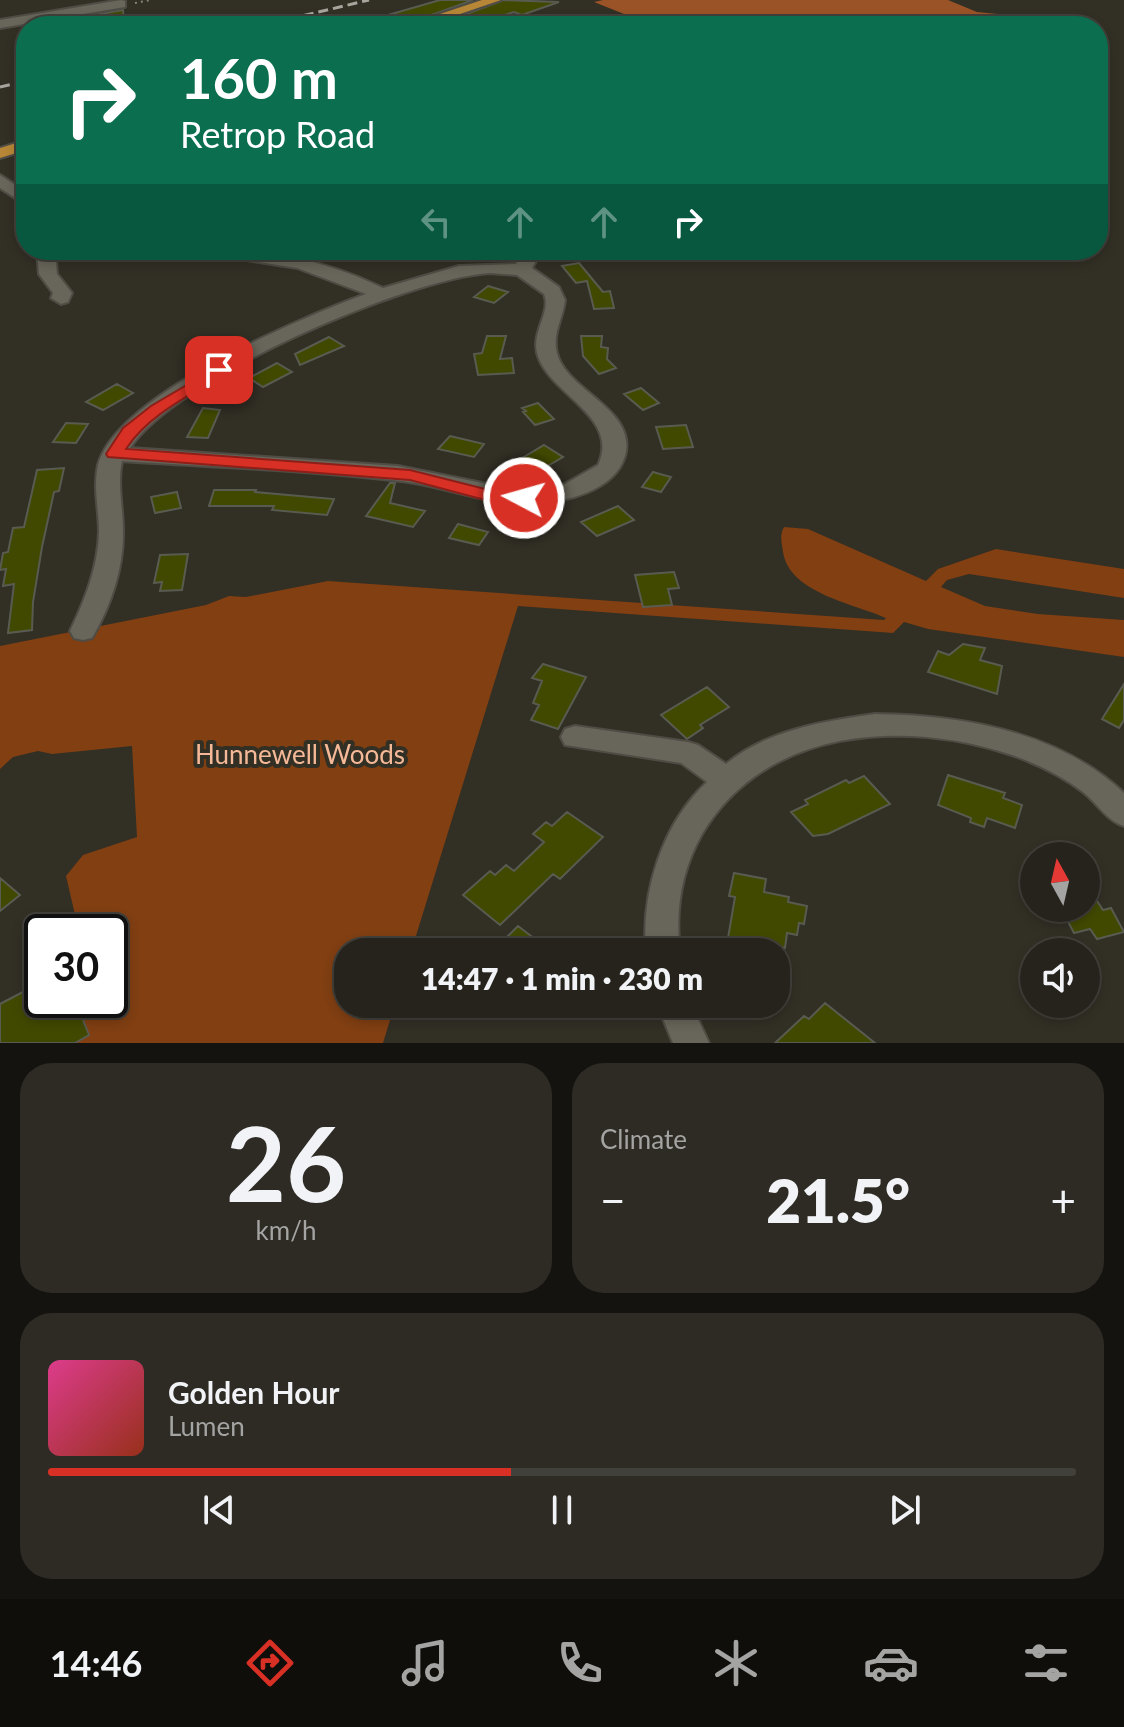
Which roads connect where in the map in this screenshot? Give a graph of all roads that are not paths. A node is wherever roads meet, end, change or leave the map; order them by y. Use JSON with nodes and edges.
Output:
{"nodes":[{"id":1,"x":495,"y":0,"type":"edge"},
{"id":2,"x":121,"y":4,"type":"dead end"},
{"id":3,"x":48,"y":16,"type":"edge"},
{"id":4,"x":443,"y":16,"type":"edge"},
{"id":5,"x":0,"y":180,"type":"edge"},
{"id":6,"x":16,"y":192,"type":"edge"},
{"id":7,"x":46,"y":260,"type":"edge"},
{"id":8,"x":296,"y":260,"type":"edge"},
{"id":9,"x":527,"y":260,"type":"edge"},
{"id":10,"x":380,"y":294,"type":"junction"},
{"id":11,"x":61,"y":298,"type":"dead end"},
{"id":12,"x":114,"y":454,"type":"junction"},
{"id":13,"x":83,"y":631,"type":"dead end"},
{"id":14,"x":575,"y":737,"type":"dead end"},
{"id":15,"x":727,"y":781,"type":"junction"},
{"id":16,"x":1124,"y":814,"type":"edge"},
{"id":17,"x":663,"y":938,"type":"edge"},
{"id":18,"x":680,"y":1018,"type":"edge"},
{"id":19,"x":691,"y":1043,"type":"edge"}],
"edges":[{"from":1,"to":4,"type":"main road"},
{"from":2,"to":3,"type":"street"},
{"from":5,"to":6,"type":"street"},
{"from":7,"to":11,"type":"street"},
{"from":8,"to":10,"type":"street"},
{"from":9,"to":10,"type":"street"},
{"from":9,"to":12,"type":"street"},
{"from":10,"to":12,"type":"street"},
{"from":12,"to":13,"type":"street"},
{"from":14,"to":15,"type":"street"},
{"from":15,"to":16,"type":"street"},
{"from":15,"to":17,"type":"street"},
{"from":18,"to":19,"type":"street"}]}
